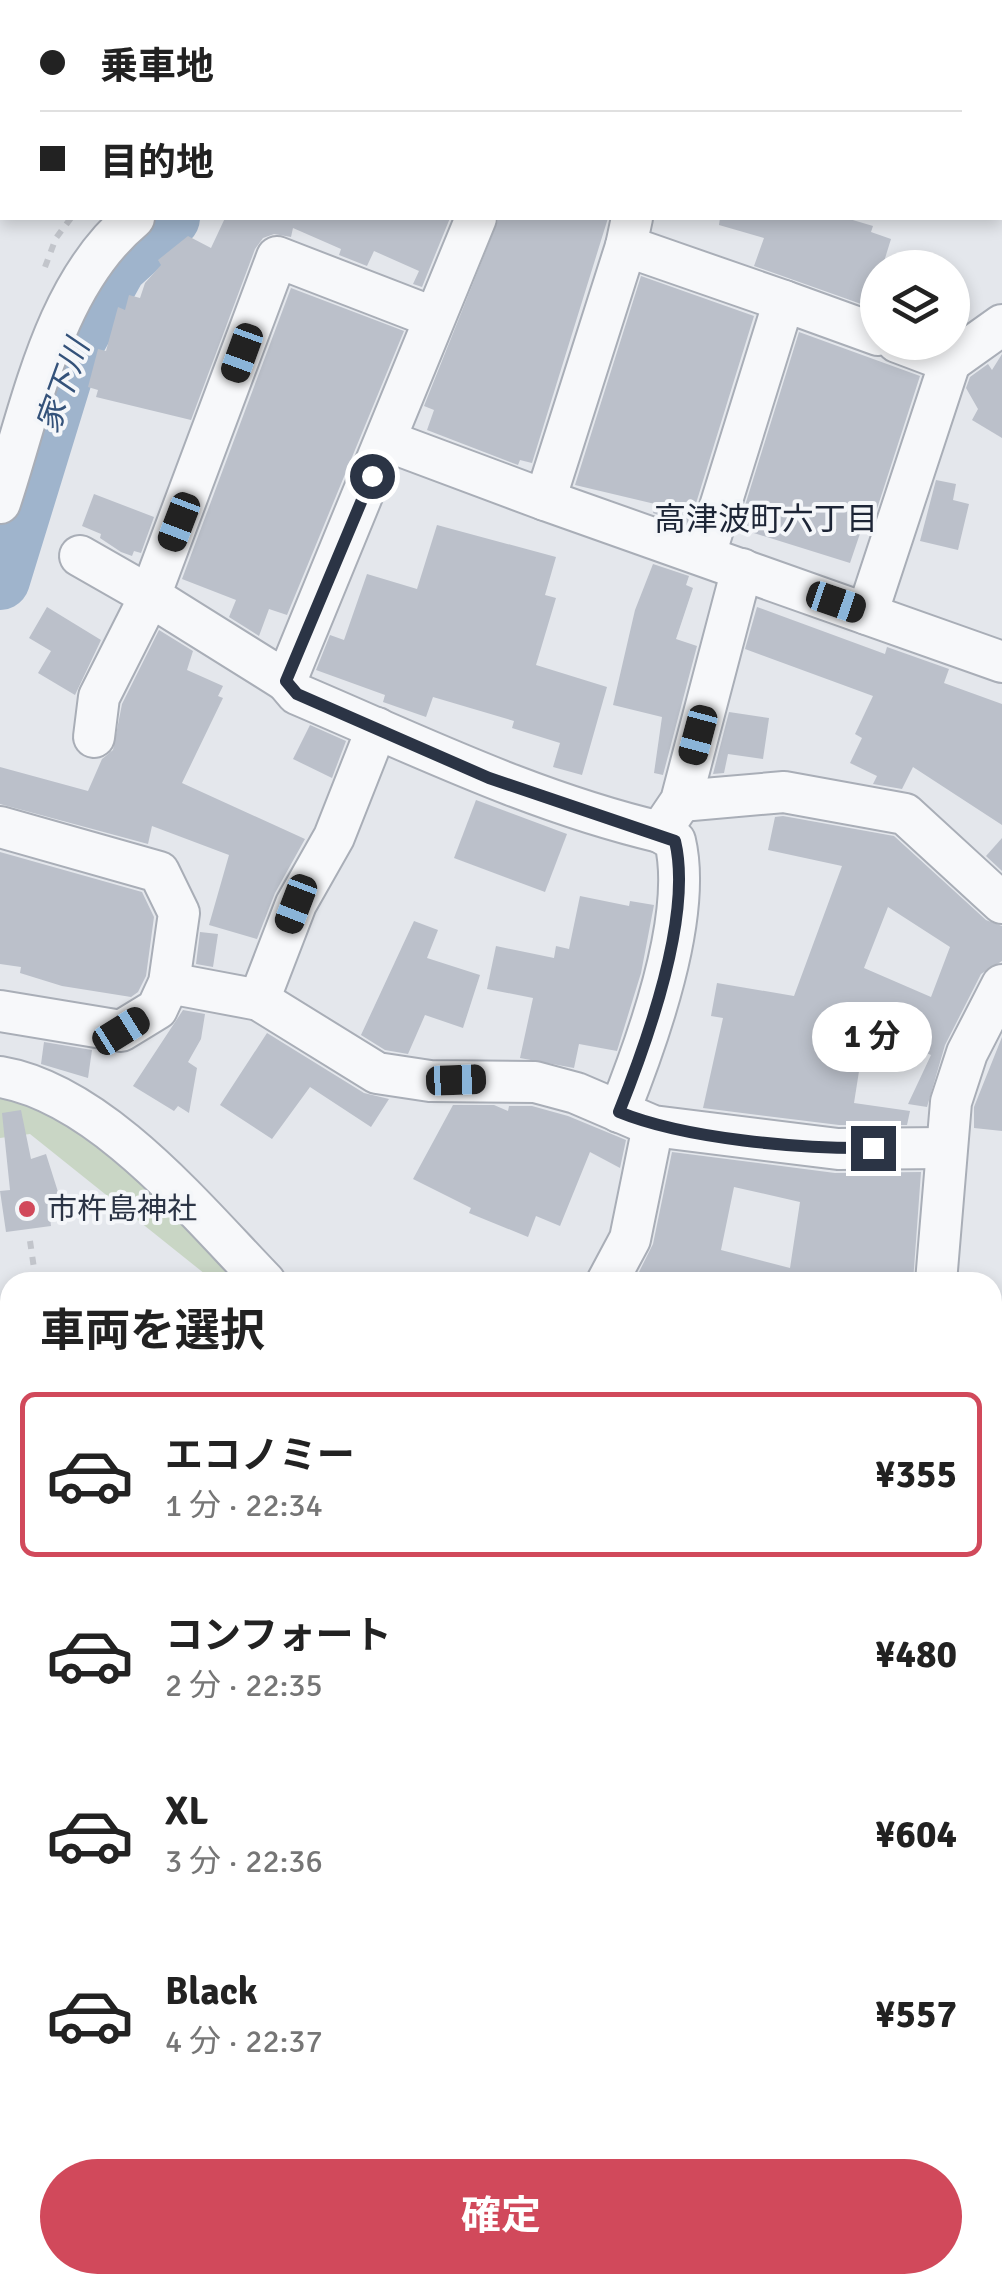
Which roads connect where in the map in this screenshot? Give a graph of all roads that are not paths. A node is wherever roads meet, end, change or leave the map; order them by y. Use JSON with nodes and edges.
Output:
{"nodes":[{"id":1,"x":132,"y":220,"type":"edge"},
{"id":2,"x":475,"y":220,"type":"edge"},
{"id":3,"x":629,"y":232,"type":"edge"},
{"id":4,"x":784,"y":301,"type":"junction"},
{"id":5,"x":434,"y":318,"type":"junction"},
{"id":6,"x":1002,"y":324,"type":"edge"},
{"id":7,"x":860,"y":329,"type":"edge"},
{"id":8,"x":945,"y":360,"type":"edge"},
{"id":9,"x":950,"y":362,"type":"junction"},
{"id":10,"x":387,"y":441,"type":"junction"},
{"id":11,"x":544,"y":500,"type":"junction"},
{"id":12,"x":0,"y":503,"type":"edge"},
{"id":13,"x":80,"y":556,"type":"dead end"},
{"id":14,"x":723,"y":562,"type":"junction"},
{"id":15,"x":150,"y":596,"type":"junction"},
{"id":16,"x":867,"y":614,"type":"junction"},
{"id":17,"x":1002,"y":662,"type":"edge"},
{"id":18,"x":286,"y":681,"type":"junction"},
{"id":19,"x":376,"y":728,"type":"junction"},
{"id":20,"x":94,"y":736,"type":"dead end"},
{"id":21,"x":671,"y":817,"type":"junction"},
{"id":22,"x":0,"y":827,"type":"edge"},
{"id":23,"x":1002,"y":902,"type":"edge"},
{"id":24,"x":169,"y":984,"type":"junction"},
{"id":25,"x":1002,"y":986,"type":"edge"},
{"id":26,"x":259,"y":1000,"type":"junction"},
{"id":27,"x":0,"y":1011,"type":"edge"},
{"id":28,"x":0,"y":1077,"type":"edge"},
{"id":29,"x":636,"y":1119,"type":"junction"},
{"id":30,"x":944,"y":1148,"type":"junction"},
{"id":31,"x":255,"y":1272,"type":"edge"},
{"id":32,"x":612,"y":1272,"type":"edge"},
{"id":33,"x":937,"y":1272,"type":"edge"}],
"edges":[{"from":1,"to":12,"type":"street"},
{"from":2,"to":5,"type":"street"},
{"from":3,"to":4,"type":"street"},
{"from":3,"to":11,"type":"street"},
{"from":4,"to":7,"type":"street"},
{"from":4,"to":14,"type":"street"},
{"from":5,"to":10,"type":"street"},
{"from":5,"to":15,"type":"street"},
{"from":6,"to":9,"type":"street"},
{"from":8,"to":9,"type":"street"},
{"from":9,"to":16,"type":"street"},
{"from":10,"to":11,"type":"street"},
{"from":10,"to":18,"type":"street"},
{"from":11,"to":14,"type":"street"},
{"from":13,"to":15,"type":"street"},
{"from":14,"to":16,"type":"street"},
{"from":14,"to":21,"type":"street"},
{"from":15,"to":18,"type":"street"},
{"from":15,"to":20,"type":"street"},
{"from":16,"to":17,"type":"street"},
{"from":18,"to":19,"type":"street"},
{"from":19,"to":21,"type":"street"},
{"from":19,"to":26,"type":"street"},
{"from":21,"to":23,"type":"street"},
{"from":21,"to":29,"type":"street"},
{"from":22,"to":24,"type":"street"},
{"from":24,"to":26,"type":"street"},
{"from":24,"to":27,"type":"street"},
{"from":25,"to":30,"type":"street"},
{"from":26,"to":29,"type":"street"},
{"from":28,"to":31,"type":"street"},
{"from":29,"to":30,"type":"street"},
{"from":29,"to":32,"type":"street"},
{"from":30,"to":33,"type":"street"}]}
